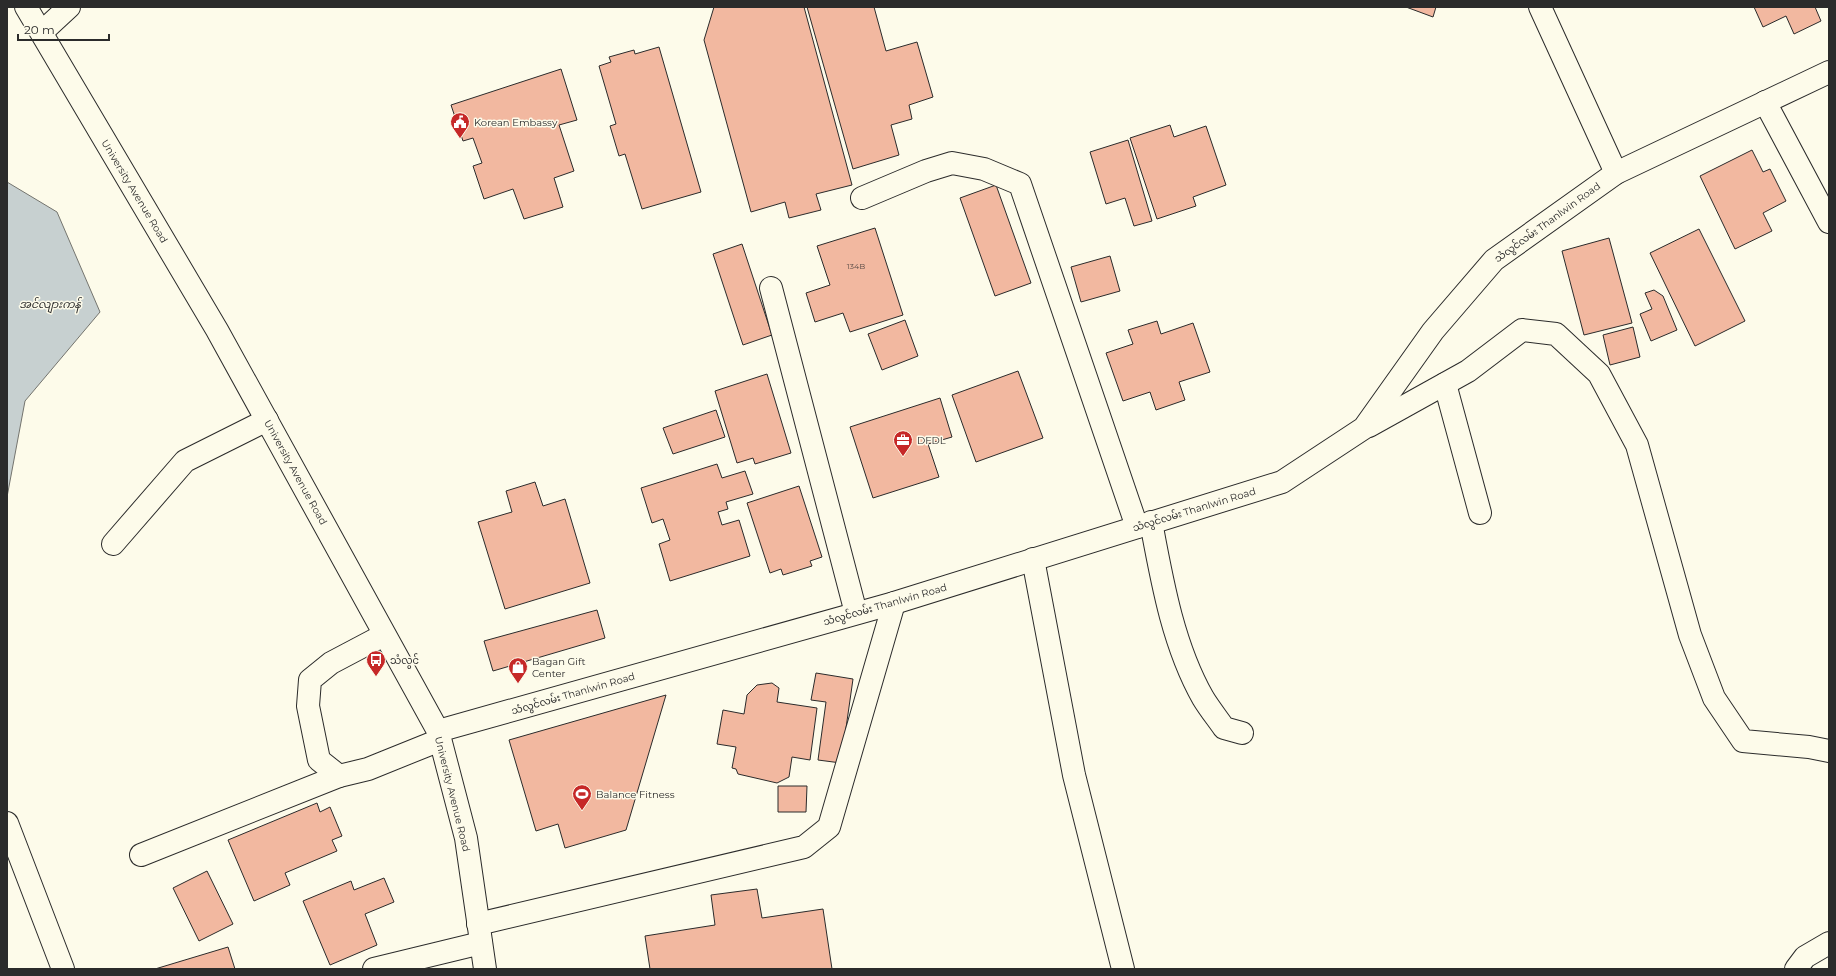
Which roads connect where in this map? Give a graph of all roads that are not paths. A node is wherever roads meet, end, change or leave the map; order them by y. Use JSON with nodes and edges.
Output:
{"nodes":[{"id":1,"x":26,"y":7,"type":"edge"},
{"id":2,"x":69,"y":7,"type":"edge"},
{"id":3,"x":1540,"y":7,"type":"edge"},
{"id":4,"x":42,"y":32,"type":"junction"},
{"id":5,"x":1829,"y":72,"type":"edge"},
{"id":6,"x":1765,"y":102,"type":"junction"},
{"id":7,"x":1616,"y":173,"type":"junction"},
{"id":8,"x":862,"y":198,"type":"dead end"},
{"id":9,"x":1829,"y":222,"type":"edge"},
{"id":10,"x":771,"y":288,"type":"dead end"},
{"id":11,"x":1445,"y":384,"type":"junction"},
{"id":12,"x":267,"y":420,"type":"junction"},
{"id":13,"x":1364,"y":428,"type":"junction"},
{"id":14,"x":1480,"y":513,"type":"dead end"},
{"id":15,"x":1144,"y":525,"type":"junction"},
{"id":16,"x":113,"y":544,"type":"dead end"},
{"id":17,"x":1033,"y":559,"type":"junction"},
{"id":18,"x":894,"y":603,"type":"junction"},
{"id":19,"x":856,"y":613,"type":"junction"},
{"id":20,"x":384,"y":635,"type":"junction"},
{"id":21,"x":1242,"y":733,"type":"dead end"},
{"id":22,"x":439,"y":736,"type":"junction"},
{"id":23,"x":1829,"y":751,"type":"edge"},
{"id":24,"x":339,"y":776,"type":"junction"},
{"id":25,"x":7,"y":823,"type":"edge"},
{"id":26,"x":141,"y":855,"type":"dead end"},
{"id":27,"x":480,"y":934,"type":"junction"},
{"id":28,"x":1829,"y":943,"type":"edge"},
{"id":29,"x":63,"y":969,"type":"edge"},
{"id":30,"x":374,"y":969,"type":"edge"},
{"id":31,"x":485,"y":969,"type":"edge"},
{"id":32,"x":1123,"y":969,"type":"edge"},
{"id":33,"x":1796,"y":969,"type":"edge"}],
"edges":[{"from":1,"to":4,"type":"street","name":"University Avenue Road"},
{"from":2,"to":4,"type":"street"},
{"from":3,"to":7,"type":"street"},
{"from":4,"to":12,"type":"street","name":"University Avenue Road"},
{"from":5,"to":6,"type":"street","name":"သံလွင်လမ်း Thanlwin Road"},
{"from":6,"to":7,"type":"street","name":"သံလွင်လမ်း Thanlwin Road"},
{"from":6,"to":9,"type":"street"},
{"from":7,"to":13,"type":"street","name":"သံလွင်လမ်း Thanlwin Road"},
{"from":8,"to":15,"type":"street"},
{"from":10,"to":19,"type":"street"},
{"from":11,"to":13,"type":"street"},
{"from":11,"to":14,"type":"street"},
{"from":11,"to":23,"type":"street"},
{"from":12,"to":16,"type":"street"},
{"from":12,"to":20,"type":"street","name":"University Avenue Road"},
{"from":13,"to":15,"type":"street","name":"သံလွင်လမ်း Thanlwin Road"},
{"from":15,"to":17,"type":"street","name":"သံလွင်လမ်း Thanlwin Road"},
{"from":15,"to":21,"type":"street"},
{"from":17,"to":18,"type":"street","name":"သံလွင်လမ်း Thanlwin Road"},
{"from":17,"to":32,"type":"street"},
{"from":18,"to":19,"type":"street","name":"သံလွင်လမ်း Thanlwin Road"},
{"from":18,"to":27,"type":"street"},
{"from":19,"to":22,"type":"street","name":"သံလွင်လမ်း Thanlwin Road"},
{"from":20,"to":22,"type":"street","name":"University Avenue Road"},
{"from":20,"to":24,"type":"street"},
{"from":22,"to":24,"type":"street","name":"သံလွင်လမ်း Thanlwin Road"},
{"from":22,"to":27,"type":"street","name":"University Avenue Road"},
{"from":24,"to":26,"type":"street","name":"သံလွင်လမ်း Thanlwin Road"},
{"from":25,"to":29,"type":"street"},
{"from":27,"to":30,"type":"street"},
{"from":27,"to":31,"type":"street","name":"University Avenue Road"},
{"from":28,"to":33,"type":"street"}]}
